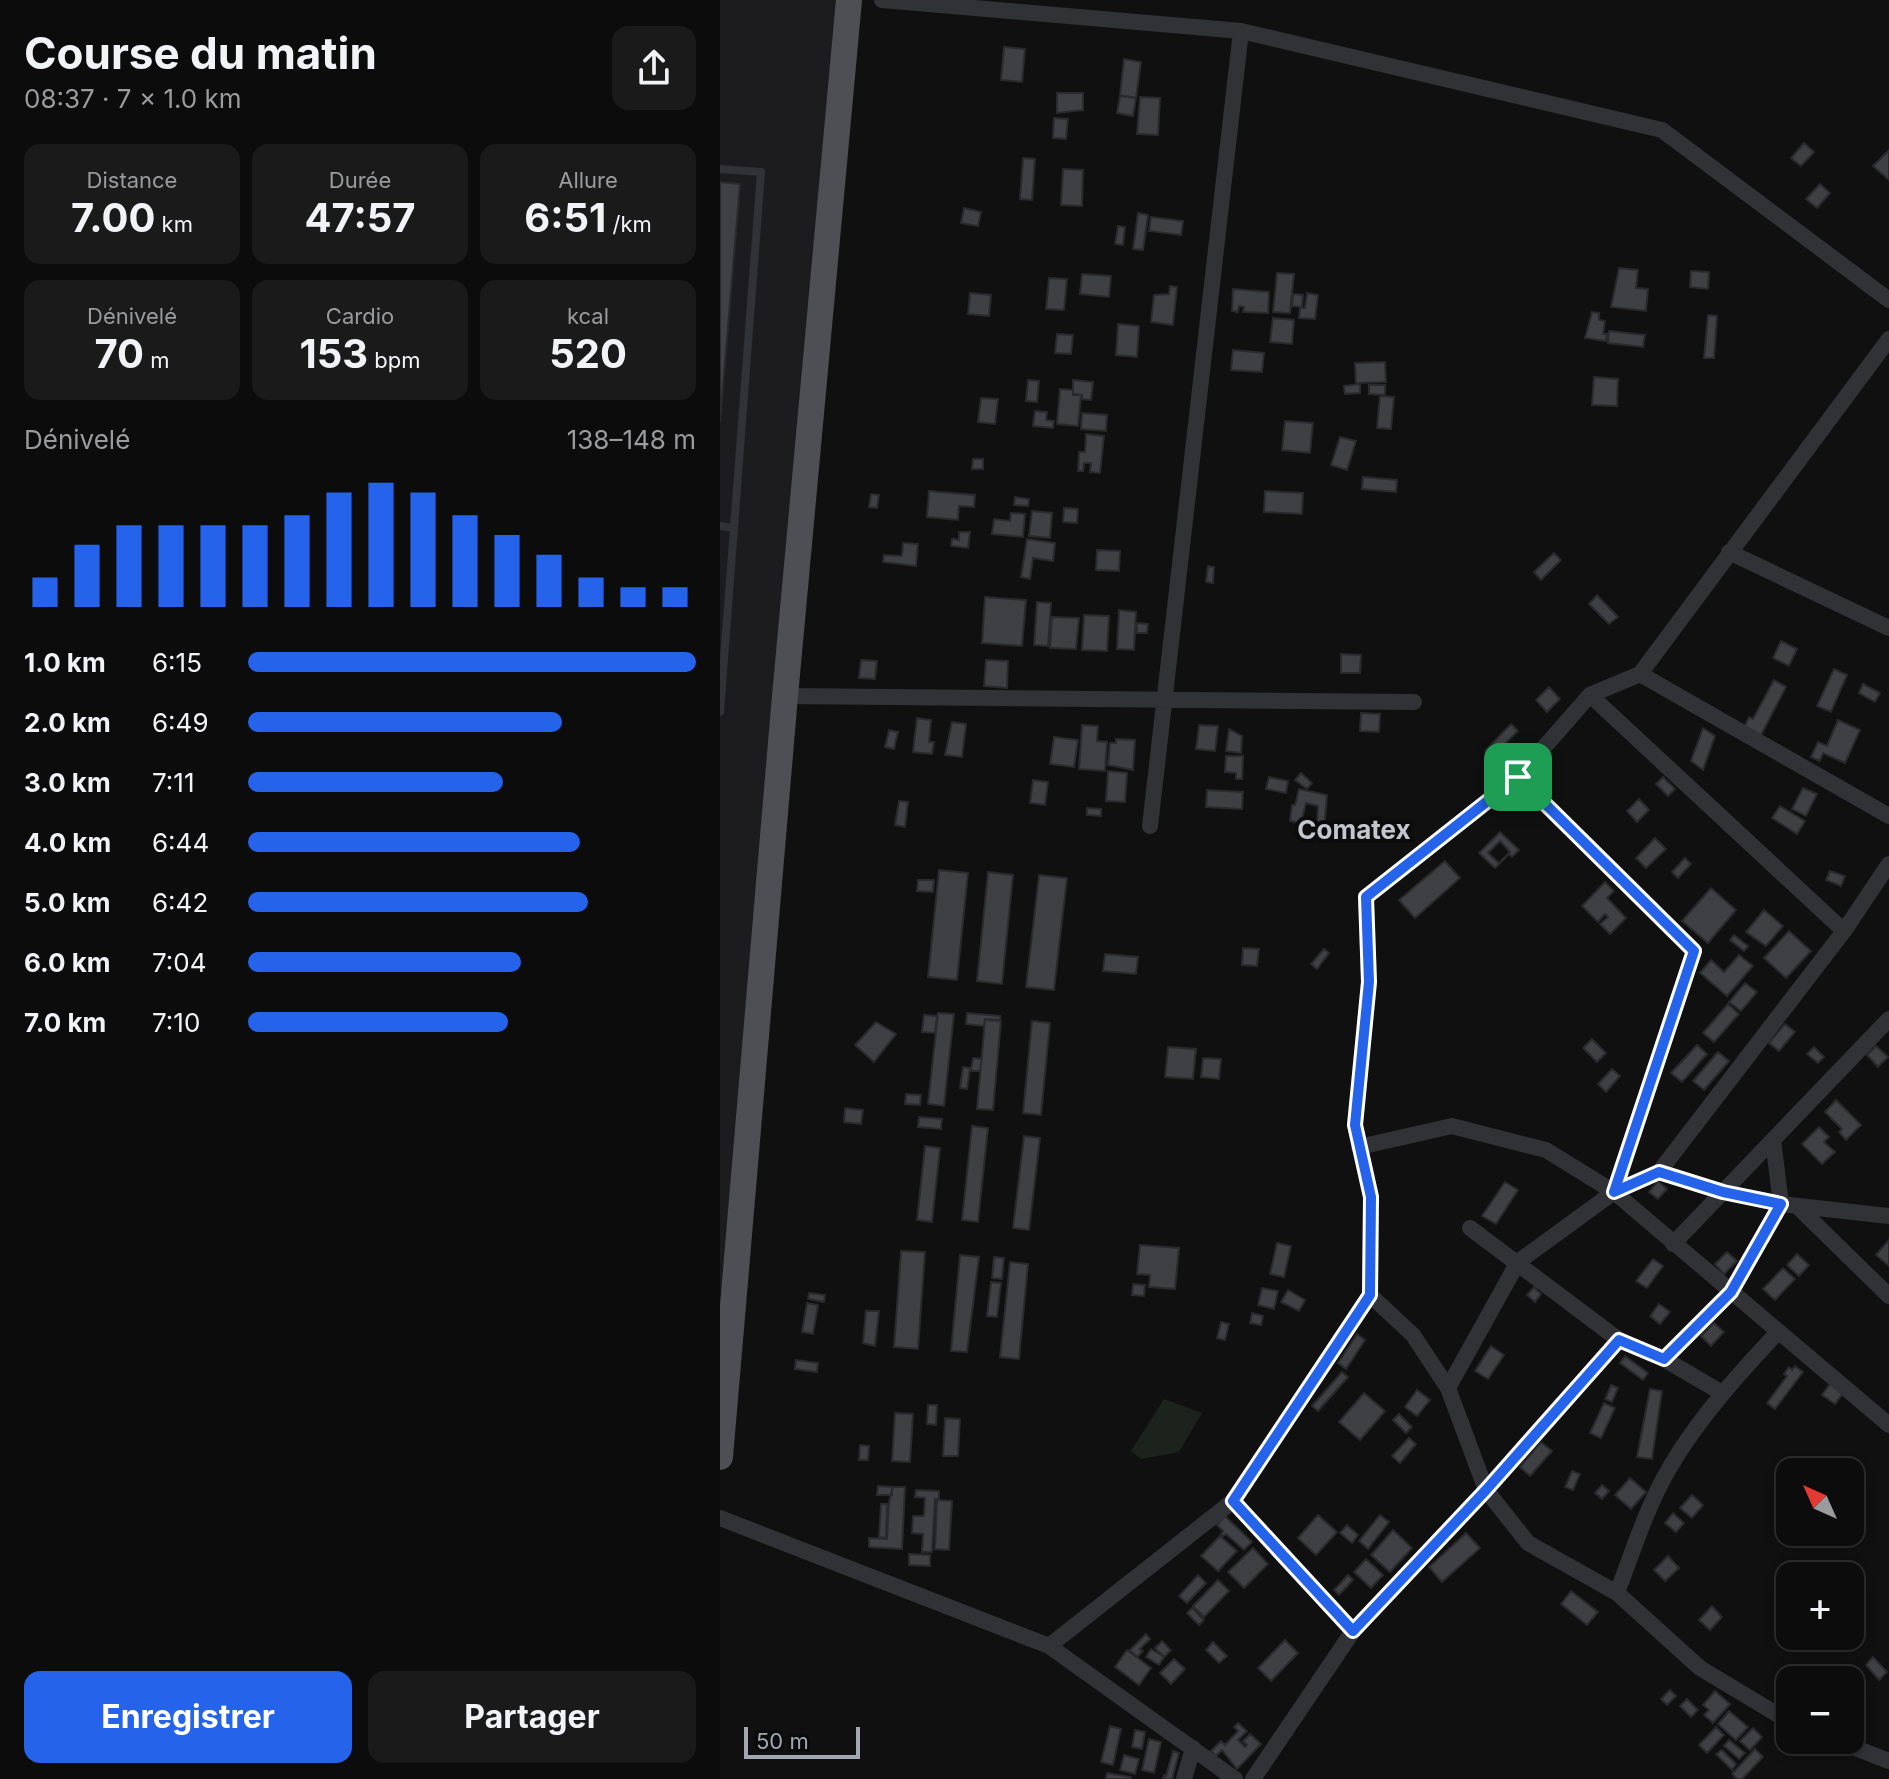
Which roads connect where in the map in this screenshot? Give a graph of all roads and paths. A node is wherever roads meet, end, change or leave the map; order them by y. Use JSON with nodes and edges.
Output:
{"nodes":[{"id":1,"x":849,"y":0,"type":"edge"},
{"id":2,"x":882,"y":0,"type":"edge"},
{"id":3,"x":1241,"y":31,"type":"junction"},
{"id":4,"x":720,"y":169,"type":"edge"},
{"id":5,"x":1889,"y":300,"type":"edge"},
{"id":6,"x":1889,"y":339,"type":"edge"},
{"id":7,"x":720,"y":526,"type":"edge"},
{"id":8,"x":734,"y":528,"type":"junction"},
{"id":9,"x":1729,"y":552,"type":"junction"},
{"id":10,"x":1889,"y":628,"type":"edge"},
{"id":11,"x":1640,"y":674,"type":"junction"},
{"id":12,"x":1590,"y":695,"type":"junction"},
{"id":13,"x":785,"y":696,"type":"junction"},
{"id":14,"x":1165,"y":700,"type":"junction"},
{"id":15,"x":1414,"y":702,"type":"dead end"},
{"id":16,"x":720,"y":712,"type":"edge"},
{"id":17,"x":1518,"y":777,"type":"junction"},
{"id":18,"x":1889,"y":816,"type":"edge"},
{"id":19,"x":1150,"y":826,"type":"dead end"},
{"id":20,"x":1889,"y":864,"type":"edge"},
{"id":21,"x":1844,"y":931,"type":"junction"},
{"id":22,"x":1889,"y":1020,"type":"edge"},
{"id":23,"x":1773,"y":1140,"type":"junction"},
{"id":24,"x":1359,"y":1147,"type":"junction"},
{"id":25,"x":1659,"y":1172,"type":"junction"},
{"id":26,"x":1614,"y":1192,"type":"junction"},
{"id":27,"x":1723,"y":1192,"type":"junction"},
{"id":28,"x":1789,"y":1205,"type":"junction"},
{"id":29,"x":1889,"y":1216,"type":"edge"},
{"id":30,"x":1470,"y":1228,"type":"dead end"},
{"id":31,"x":1673,"y":1244,"type":"junction"},
{"id":32,"x":1518,"y":1262,"type":"junction"},
{"id":33,"x":1731,"y":1292,"type":"junction"},
{"id":34,"x":1370,"y":1295,"type":"junction"},
{"id":35,"x":1889,"y":1296,"type":"edge"},
{"id":36,"x":1778,"y":1332,"type":"junction"},
{"id":37,"x":1619,"y":1340,"type":"junction"},
{"id":38,"x":1664,"y":1359,"type":"junction"},
{"id":39,"x":1448,"y":1388,"type":"junction"},
{"id":40,"x":1722,"y":1393,"type":"junction"},
{"id":41,"x":1889,"y":1425,"type":"edge"},
{"id":42,"x":720,"y":1457,"type":"edge"},
{"id":43,"x":1486,"y":1490,"type":"junction"},
{"id":44,"x":1233,"y":1501,"type":"junction"},
{"id":45,"x":720,"y":1518,"type":"edge"},
{"id":46,"x":1617,"y":1593,"type":"junction"},
{"id":47,"x":1353,"y":1631,"type":"junction"},
{"id":48,"x":1049,"y":1646,"type":"junction"},
{"id":49,"x":1776,"y":1714,"type":"edge"},
{"id":50,"x":1193,"y":1748,"type":"junction"},
{"id":51,"x":1864,"y":1751,"type":"edge"},
{"id":52,"x":1889,"y":1761,"type":"edge"},
{"id":53,"x":1184,"y":1779,"type":"edge"},
{"id":54,"x":1235,"y":1779,"type":"edge"},
{"id":55,"x":1253,"y":1779,"type":"edge"}],
"edges":[{"from":1,"to":13,"type":"main road"},
{"from":2,"to":3,"type":"street"},
{"from":3,"to":5,"type":"street"},
{"from":3,"to":14,"type":"street"},
{"from":4,"to":8,"type":"lane"},
{"from":6,"to":9,"type":"street"},
{"from":7,"to":8,"type":"lane"},
{"from":8,"to":16,"type":"lane"},
{"from":9,"to":10,"type":"street"},
{"from":9,"to":11,"type":"street"},
{"from":11,"to":12,"type":"street"},
{"from":11,"to":18,"type":"street"},
{"from":12,"to":17,"type":"street"},
{"from":12,"to":21,"type":"street"},
{"from":13,"to":14,"type":"street"},
{"from":13,"to":42,"type":"main road"},
{"from":14,"to":15,"type":"street"},
{"from":14,"to":19,"type":"street"},
{"from":17,"to":24,"type":"street"},
{"from":17,"to":26,"type":"street"},
{"from":20,"to":21,"type":"street"},
{"from":21,"to":25,"type":"street"},
{"from":22,"to":23,"type":"street"},
{"from":23,"to":27,"type":"street"},
{"from":23,"to":28,"type":"street"},
{"from":24,"to":26,"type":"street"},
{"from":24,"to":34,"type":"street"},
{"from":25,"to":26,"type":"street"},
{"from":25,"to":27,"type":"street"},
{"from":26,"to":31,"type":"street"},
{"from":26,"to":32,"type":"street"},
{"from":27,"to":28,"type":"street"},
{"from":27,"to":31,"type":"street"},
{"from":28,"to":29,"type":"street"},
{"from":28,"to":33,"type":"street"},
{"from":28,"to":35,"type":"street"},
{"from":30,"to":32,"type":"street"},
{"from":31,"to":33,"type":"street"},
{"from":32,"to":37,"type":"street"},
{"from":32,"to":39,"type":"street"},
{"from":33,"to":36,"type":"street"},
{"from":33,"to":38,"type":"street"},
{"from":34,"to":39,"type":"street"},
{"from":34,"to":44,"type":"street"},
{"from":36,"to":40,"type":"street"},
{"from":36,"to":41,"type":"street"},
{"from":37,"to":38,"type":"street"},
{"from":37,"to":43,"type":"street"},
{"from":38,"to":40,"type":"street"},
{"from":39,"to":43,"type":"street"},
{"from":40,"to":46,"type":"street"},
{"from":43,"to":46,"type":"street"},
{"from":43,"to":47,"type":"street"},
{"from":44,"to":47,"type":"street"},
{"from":44,"to":48,"type":"street"},
{"from":45,"to":48,"type":"street"},
{"from":46,"to":49,"type":"street"},
{"from":47,"to":55,"type":"street"},
{"from":48,"to":50,"type":"street"},
{"from":50,"to":53,"type":"street"},
{"from":50,"to":54,"type":"street"},
{"from":51,"to":52,"type":"street"}]}
